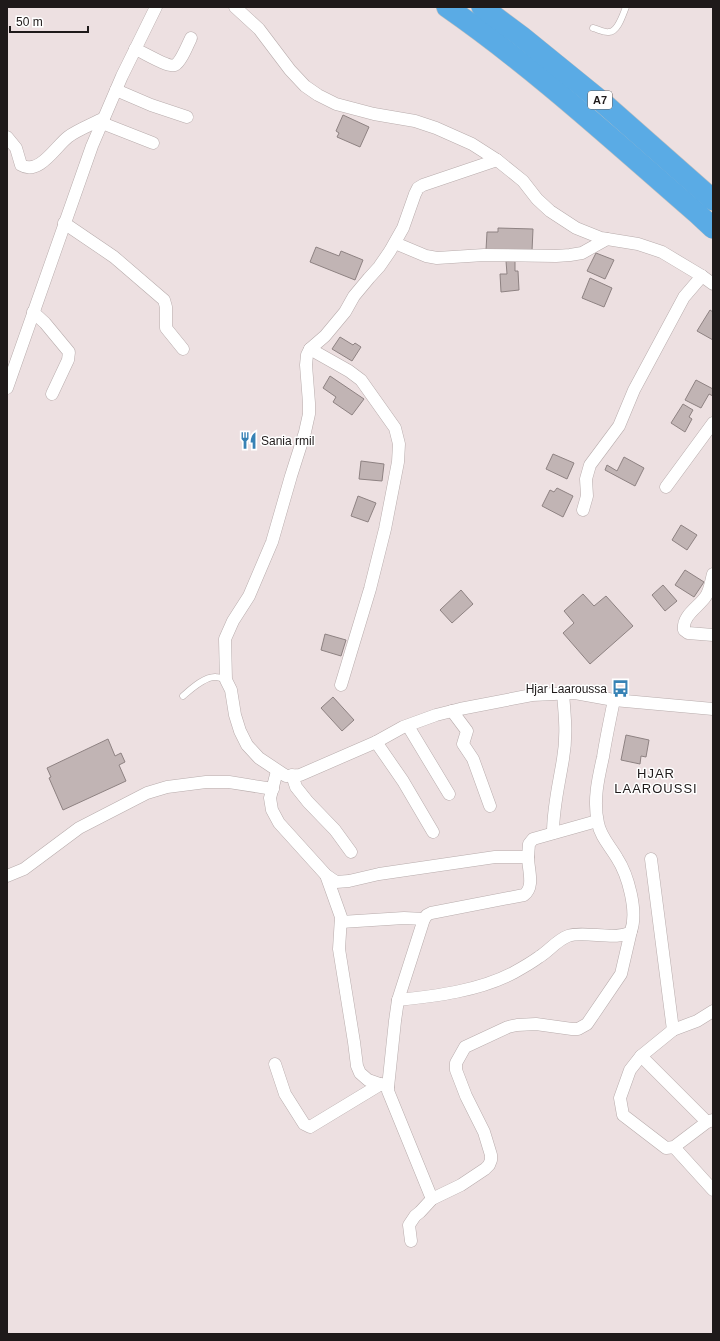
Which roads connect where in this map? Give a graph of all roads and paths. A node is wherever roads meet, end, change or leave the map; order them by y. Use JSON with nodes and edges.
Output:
{"nodes":[{"id":1,"x":156,"y":7,"type":"edge"},
{"id":2,"x":236,"y":7,"type":"edge"},
{"id":3,"x":447,"y":7,"type":"edge"},
{"id":4,"x":482,"y":7,"type":"edge"},
{"id":5,"x":626,"y":7,"type":"edge"},
{"id":6,"x":593,"y":28,"type":"dead end"},
{"id":7,"x":191,"y":38,"type":"dead end"},
{"id":8,"x":135,"y":49,"type":"junction"},
{"id":9,"x":116,"y":90,"type":"junction"},
{"id":10,"x":187,"y":117,"type":"dead end"},
{"id":11,"x":103,"y":121,"type":"junction"},
{"id":12,"x":7,"y":137,"type":"edge"},
{"id":13,"x":153,"y":143,"type":"dead end"},
{"id":14,"x":497,"y":160,"type":"junction"},
{"id":15,"x":713,"y":200,"type":"edge"},
{"id":16,"x":64,"y":223,"type":"junction"},
{"id":17,"x":713,"y":228,"type":"edge"},
{"id":18,"x":607,"y":239,"type":"junction"},
{"id":19,"x":395,"y":243,"type":"junction"},
{"id":20,"x":702,"y":276,"type":"junction"},
{"id":21,"x":713,"y":284,"type":"edge"},
{"id":22,"x":33,"y":312,"type":"junction"},
{"id":23,"x":183,"y":349,"type":"dead end"},
{"id":24,"x":310,"y":349,"type":"junction"},
{"id":25,"x":8,"y":380,"type":"edge"},
{"id":26,"x":52,"y":394,"type":"dead end"},
{"id":27,"x":713,"y":423,"type":"edge"},
{"id":28,"x":666,"y":487,"type":"dead end"},
{"id":29,"x":583,"y":510,"type":"dead end"},
{"id":30,"x":713,"y":574,"type":"edge"},
{"id":31,"x":713,"y":635,"type":"edge"},
{"id":32,"x":226,"y":680,"type":"junction"},
{"id":33,"x":341,"y":685,"type":"dead end"},
{"id":34,"x":563,"y":694,"type":"junction"},
{"id":35,"x":183,"y":696,"type":"dead end"},
{"id":36,"x":614,"y":700,"type":"junction"},
{"id":37,"x":713,"y":709,"type":"edge"},
{"id":38,"x":452,"y":711,"type":"junction"},
{"id":39,"x":408,"y":726,"type":"junction"},
{"id":40,"x":376,"y":742,"type":"junction"},
{"id":41,"x":277,"y":771,"type":"junction"},
{"id":42,"x":292,"y":775,"type":"junction"},
{"id":43,"x":273,"y":789,"type":"junction"},
{"id":44,"x":449,"y":794,"type":"dead end"},
{"id":45,"x":490,"y":806,"type":"dead end"},
{"id":46,"x":597,"y":821,"type":"junction"},
{"id":47,"x":433,"y":832,"type":"dead end"},
{"id":48,"x":553,"y":833,"type":"junction"},
{"id":49,"x":351,"y":852,"type":"dead end"},
{"id":50,"x":528,"y":857,"type":"junction"},
{"id":51,"x":651,"y":859,"type":"dead end"},
{"id":52,"x":326,"y":875,"type":"junction"},
{"id":53,"x":7,"y":876,"type":"edge"},
{"id":54,"x":424,"y":919,"type":"junction"},
{"id":55,"x":341,"y":922,"type":"junction"},
{"id":56,"x":631,"y":931,"type":"junction"},
{"id":57,"x":398,"y":1000,"type":"junction"},
{"id":58,"x":713,"y":1011,"type":"edge"},
{"id":59,"x":673,"y":1030,"type":"junction"},
{"id":60,"x":641,"y":1056,"type":"junction"},
{"id":61,"x":275,"y":1064,"type":"dead end"},
{"id":62,"x":384,"y":1086,"type":"junction"},
{"id":63,"x":710,"y":1121,"type":"edge"},
{"id":64,"x":674,"y":1147,"type":"junction"},
{"id":65,"x":713,"y":1190,"type":"edge"},
{"id":66,"x":432,"y":1199,"type":"junction"},
{"id":67,"x":411,"y":1241,"type":"dead end"}],
"edges":[{"from":1,"to":8,"type":"street"},
{"from":2,"to":14,"type":"street"},
{"from":3,"to":17,"type":"highway","number":"A7"},
{"from":4,"to":15,"type":"highway","number":"A7"},
{"from":5,"to":6,"type":"lane"},
{"from":7,"to":8,"type":"street"},
{"from":8,"to":9,"type":"street"},
{"from":9,"to":10,"type":"street"},
{"from":9,"to":11,"type":"street"},
{"from":11,"to":12,"type":"street"},
{"from":11,"to":13,"type":"street"},
{"from":11,"to":16,"type":"street"},
{"from":14,"to":18,"type":"street"},
{"from":14,"to":19,"type":"street"},
{"from":16,"to":22,"type":"street"},
{"from":16,"to":23,"type":"street"},
{"from":18,"to":19,"type":"street"},
{"from":18,"to":20,"type":"street"},
{"from":19,"to":24,"type":"street"},
{"from":20,"to":21,"type":"street"},
{"from":20,"to":29,"type":"street"},
{"from":22,"to":25,"type":"street"},
{"from":22,"to":26,"type":"street"},
{"from":24,"to":32,"type":"street"},
{"from":24,"to":33,"type":"street"},
{"from":27,"to":28,"type":"street"},
{"from":30,"to":31,"type":"street"},
{"from":32,"to":35,"type":"lane"},
{"from":32,"to":41,"type":"street"},
{"from":34,"to":36,"type":"street"},
{"from":34,"to":38,"type":"street"},
{"from":34,"to":48,"type":"street"},
{"from":36,"to":37,"type":"street"},
{"from":36,"to":46,"type":"street"},
{"from":38,"to":39,"type":"street"},
{"from":38,"to":45,"type":"street"},
{"from":39,"to":40,"type":"street"},
{"from":39,"to":44,"type":"street"},
{"from":40,"to":42,"type":"street"},
{"from":40,"to":47,"type":"street"},
{"from":41,"to":42,"type":"street"},
{"from":41,"to":43,"type":"street"},
{"from":42,"to":49,"type":"street"},
{"from":43,"to":52,"type":"street"},
{"from":43,"to":53,"type":"street"},
{"from":46,"to":48,"type":"street"},
{"from":46,"to":56,"type":"street"},
{"from":48,"to":50,"type":"street"},
{"from":50,"to":52,"type":"street"},
{"from":50,"to":54,"type":"street"},
{"from":51,"to":59,"type":"street"},
{"from":52,"to":55,"type":"street"},
{"from":54,"to":55,"type":"street"},
{"from":54,"to":57,"type":"street"},
{"from":55,"to":62,"type":"street"},
{"from":56,"to":57,"type":"street"},
{"from":56,"to":66,"type":"street"},
{"from":57,"to":62,"type":"street"},
{"from":58,"to":59,"type":"street"},
{"from":59,"to":60,"type":"street"},
{"from":60,"to":63,"type":"street"},
{"from":60,"to":64,"type":"street"},
{"from":61,"to":62,"type":"street"},
{"from":62,"to":66,"type":"street"},
{"from":63,"to":64,"type":"street"},
{"from":64,"to":65,"type":"street"},
{"from":66,"to":67,"type":"street"}]}
